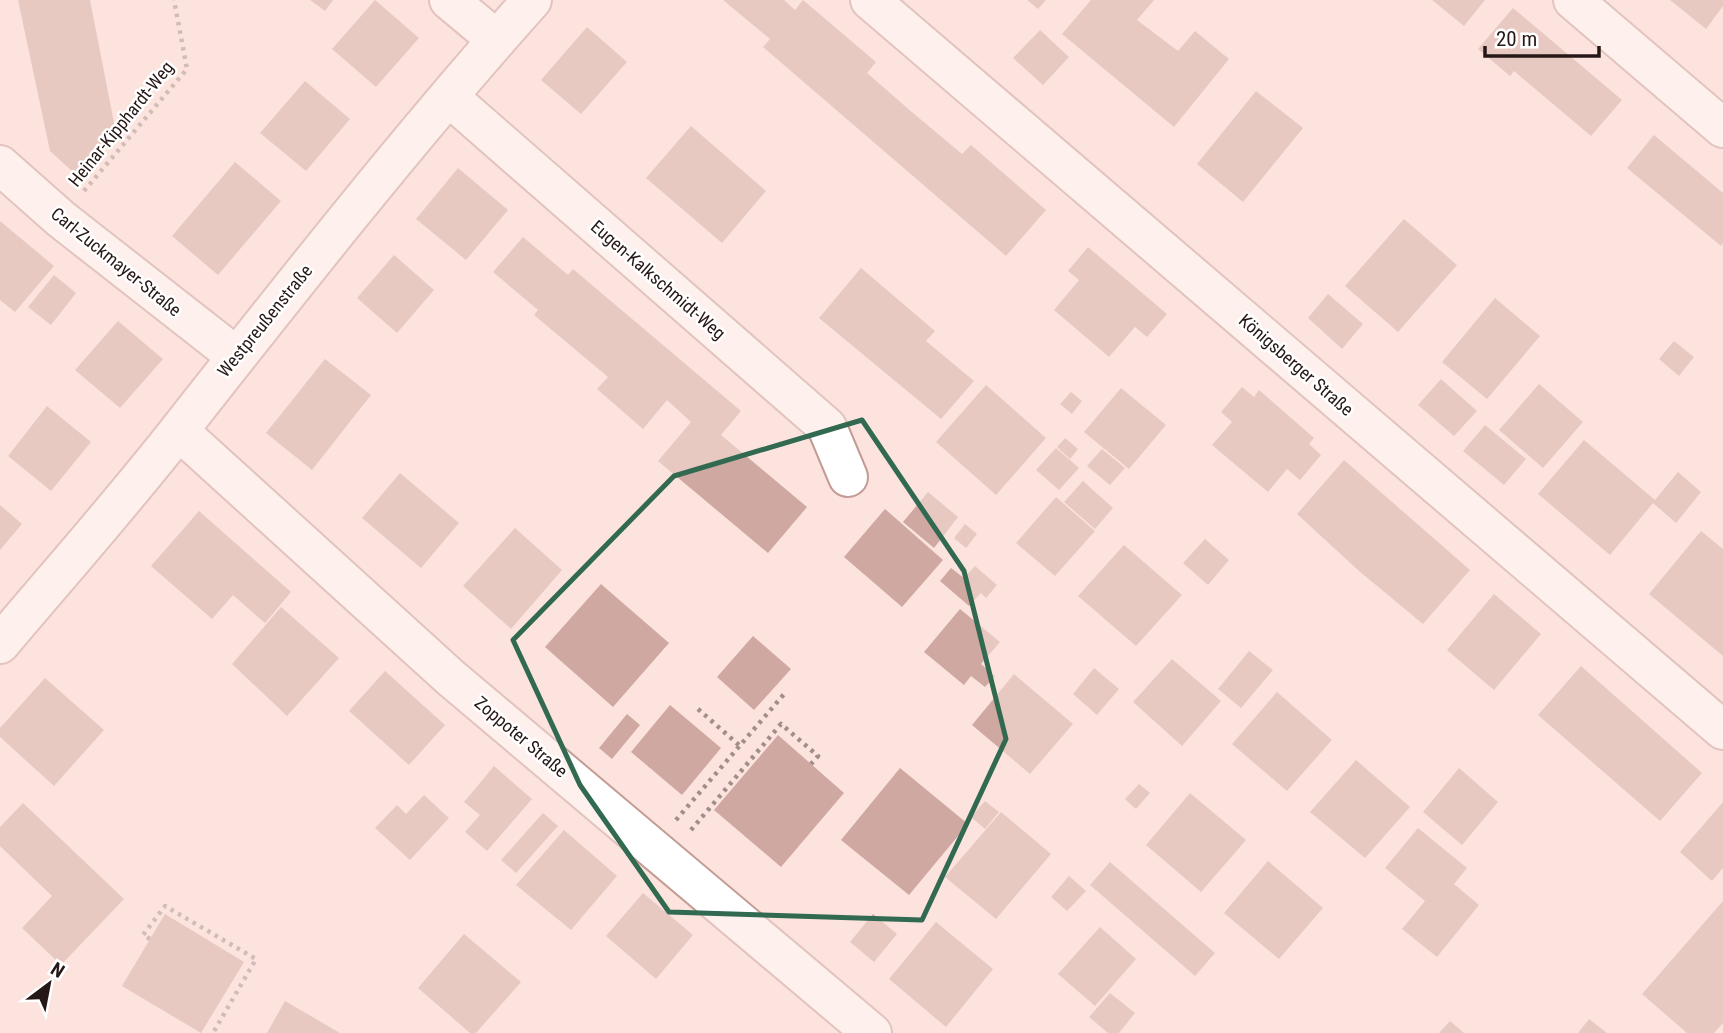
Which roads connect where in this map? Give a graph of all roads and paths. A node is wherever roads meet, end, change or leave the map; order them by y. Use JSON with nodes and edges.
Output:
{"nodes":[{"id":1,"x":174,"y":0,"type":"edge"},
{"id":2,"x":449,"y":0,"type":"edge"},
{"id":3,"x":532,"y":0,"type":"edge"},
{"id":4,"x":870,"y":0,"type":"edge"},
{"id":5,"x":1573,"y":0,"type":"edge"},
{"id":6,"x":497,"y":40,"type":"junction"},
{"id":7,"x":449,"y":97,"type":"junction"},
{"id":8,"x":1723,"y":128,"type":"edge"},
{"id":9,"x":0,"y":164,"type":"edge"},
{"id":10,"x":61,"y":219,"type":"junction"},
{"id":11,"x":236,"y":356,"type":"junction"},
{"id":12,"x":178,"y":431,"type":"junction"},
{"id":13,"x":848,"y":477,"type":"dead end"},
{"id":14,"x":0,"y":644,"type":"edge"},
{"id":15,"x":785,"y":693,"type":"dead end"},
{"id":16,"x":698,"y":709,"type":"dead end"},
{"id":17,"x":1723,"y":730,"type":"edge"},
{"id":18,"x":740,"y":746,"type":"junction"},
{"id":19,"x":811,"y":764,"type":"dead end"},
{"id":20,"x":660,"y":853,"type":"junction"},
{"id":21,"x":150,"y":939,"type":"dead end"},
{"id":22,"x":213,"y":1033,"type":"edge"},
{"id":23,"x":872,"y":1033,"type":"edge"}],
"edges":[{"from":1,"to":10,"type":"path","name":"Heinar-Kipphardt-Weg"},
{"from":2,"to":6,"type":"street"},
{"from":3,"to":6,"type":"street","name":"Westpreußenstraße"},
{"from":4,"to":17,"type":"street","name":"Königsberger Straße"},
{"from":5,"to":8,"type":"street"},
{"from":6,"to":7,"type":"street","name":"Westpreußenstraße"},
{"from":7,"to":11,"type":"street","name":"Westpreußenstraße"},
{"from":7,"to":13,"type":"street","name":"Eugen-Kalkschmidt-Weg"},
{"from":9,"to":10,"type":"street","name":"Carl-Zuckmayer-Straße"},
{"from":10,"to":11,"type":"street","name":"Carl-Zuckmayer-Straße"},
{"from":11,"to":12,"type":"street","name":"Westpreußenstraße"},
{"from":12,"to":14,"type":"street","name":"Westpreußenstraße"},
{"from":12,"to":20,"type":"street","name":"Zoppoter Straße"},
{"from":15,"to":18,"type":"path"},
{"from":16,"to":18,"type":"path"},
{"from":18,"to":20,"type":"path"},
{"from":19,"to":20,"type":"path"},
{"from":20,"to":23,"type":"street","name":"Zoppoter Straße"},
{"from":21,"to":22,"type":"path"}]}
